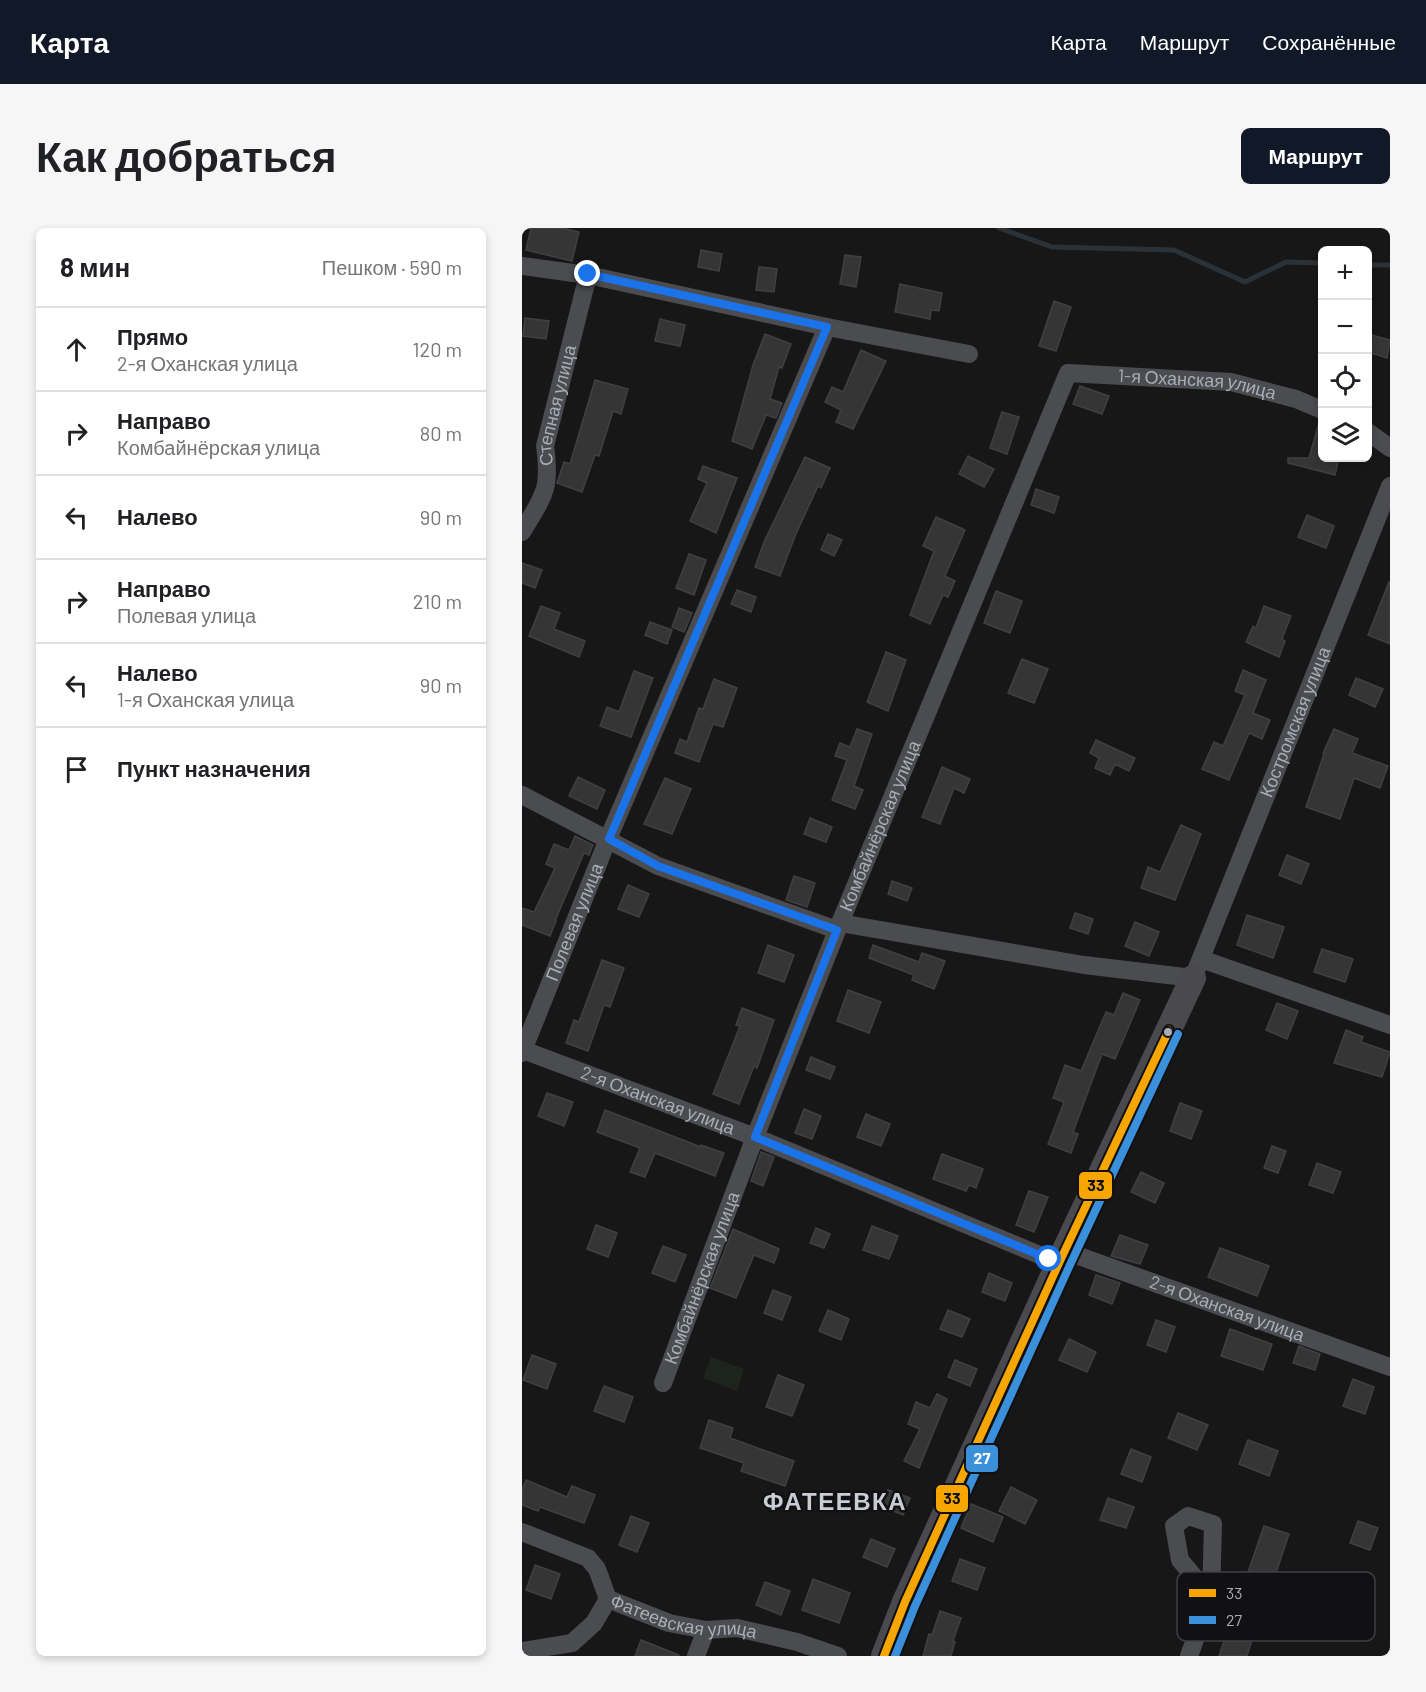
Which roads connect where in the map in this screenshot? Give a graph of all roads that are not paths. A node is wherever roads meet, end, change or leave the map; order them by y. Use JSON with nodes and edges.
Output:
{"nodes":[{"id":1,"x":522,"y":266,"type":"edge"},
{"id":2,"x":588,"y":274,"type":"junction"},
{"id":3,"x":827,"y":327,"type":"junction"},
{"id":4,"x":969,"y":354,"type":"dead end"},
{"id":5,"x":1068,"y":373,"type":"joint"},
{"id":6,"x":1318,"y":408,"type":"edge"},
{"id":7,"x":1372,"y":435,"type":"edge"},
{"id":8,"x":1390,"y":448,"type":"edge"},
{"id":9,"x":1390,"y":486,"type":"edge"},
{"id":10,"x":522,"y":532,"type":"edge"},
{"id":11,"x":522,"y":795,"type":"edge"},
{"id":12,"x":609,"y":839,"type":"junction"},
{"id":13,"x":838,"y":926,"type":"junction"},
{"id":14,"x":1197,"y":969,"type":"junction"},
{"id":15,"x":1390,"y":1024,"type":"edge"},
{"id":16,"x":523,"y":1052,"type":"edge"},
{"id":17,"x":755,"y":1137,"type":"junction"},
{"id":18,"x":1062,"y":1257,"type":"junction"},
{"id":19,"x":1390,"y":1367,"type":"edge"},
{"id":20,"x":663,"y":1383,"type":"dead end"},
{"id":21,"x":522,"y":1532,"type":"edge"},
{"id":22,"x":608,"y":1599,"type":"junction"},
{"id":23,"x":706,"y":1630,"type":"junction"},
{"id":24,"x":1195,"y":1641,"type":"edge"},
{"id":25,"x":522,"y":1651,"type":"edge"},
{"id":26,"x":696,"y":1656,"type":"edge"},
{"id":27,"x":838,"y":1656,"type":"edge"},
{"id":28,"x":884,"y":1656,"type":"edge"},
{"id":29,"x":1189,"y":1656,"type":"edge"}],
"edges":[{"from":1,"to":2,"type":"street"},
{"from":2,"to":3,"type":"street"},
{"from":2,"to":10,"type":"street","name":"Степная улица"},
{"from":3,"to":4,"type":"street"},
{"from":3,"to":12,"type":"street","name":"Полевая улица"},
{"from":5,"to":6,"type":"street","name":"1-я Оханская улица"},
{"from":5,"to":13,"type":"street","name":"Комбайнёрская улица"},
{"from":7,"to":8,"type":"street"},
{"from":9,"to":14,"type":"street","name":"Костромская улица"},
{"from":11,"to":12,"type":"street"},
{"from":12,"to":13,"type":"street"},
{"from":12,"to":16,"type":"street","name":"Полевая улица"},
{"from":13,"to":14,"type":"street"},
{"from":13,"to":17,"type":"street","name":"Комбайнёрская улица"},
{"from":14,"to":15,"type":"street"},
{"from":14,"to":18,"type":"street","name":"Костромская улица"},
{"from":16,"to":17,"type":"street","name":"2-я Оханская улица"},
{"from":17,"to":18,"type":"street","name":"2-я Оханская улица"},
{"from":17,"to":20,"type":"street","name":"Комбайнёрская улица"},
{"from":18,"to":19,"type":"street","name":"2-я Оханская улица"},
{"from":18,"to":28,"type":"street","name":"Костромская улица"},
{"from":21,"to":22,"type":"street","name":"Фатеевская улица"},
{"from":22,"to":23,"type":"street","name":"Фатеевская улица"},
{"from":22,"to":25,"type":"street"},
{"from":23,"to":26,"type":"street"},
{"from":23,"to":27,"type":"street","name":"Фатеевская улица"},
{"from":24,"to":29,"type":"street"}]}
